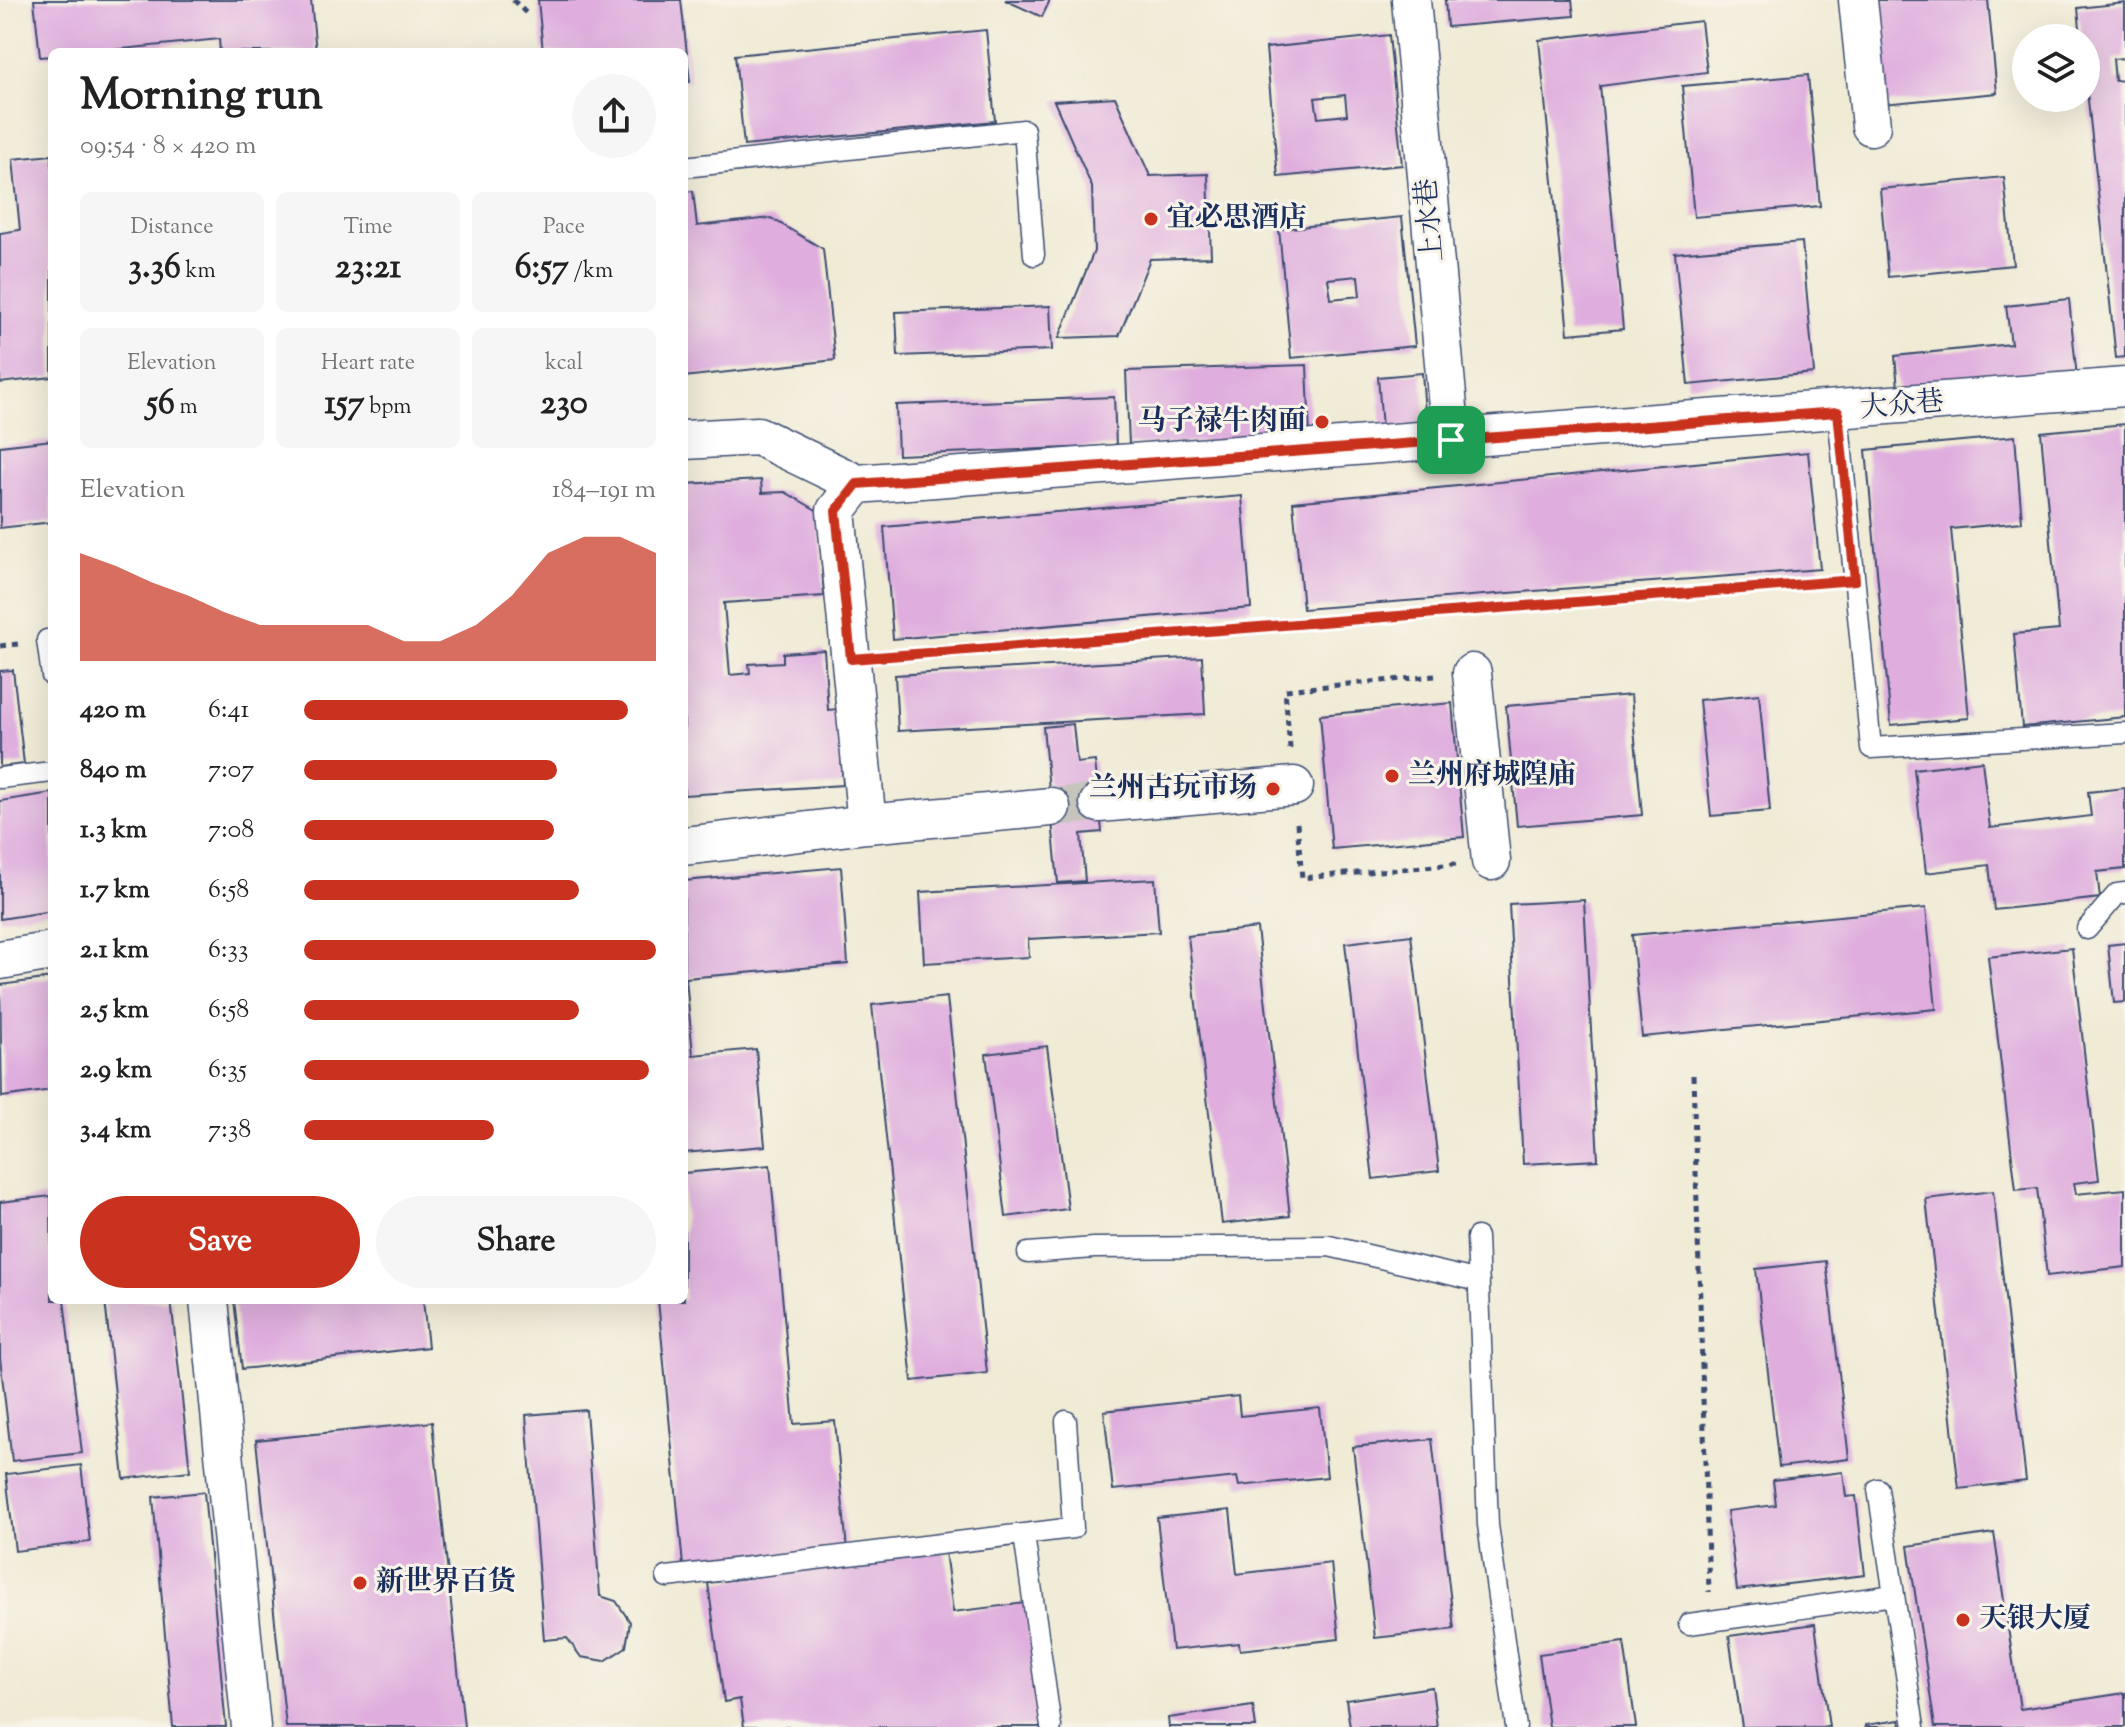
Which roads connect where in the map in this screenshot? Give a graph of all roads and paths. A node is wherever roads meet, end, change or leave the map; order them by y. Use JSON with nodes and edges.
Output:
{"nodes":[{"id":1,"x":513,"y":0,"type":"edge"},
{"id":2,"x":1411,"y":0,"type":"edge"},
{"id":3,"x":1858,"y":0,"type":"edge"},
{"id":4,"x":530,"y":17,"type":"dead end"},
{"id":5,"x":1871,"y":126,"type":"dead end"},
{"id":6,"x":688,"y":167,"type":"edge"},
{"id":7,"x":1034,"y":255,"type":"dead end"},
{"id":8,"x":2125,"y":387,"type":"edge"},
{"id":9,"x":1838,"y":412,"type":"junction"},
{"id":10,"x":688,"y":440,"type":"edge"},
{"id":11,"x":1451,"y":440,"type":"junction"},
{"id":12,"x":857,"y":484,"type":"junction"},
{"id":13,"x":1855,"y":580,"type":"junction"},
{"id":14,"x":47,"y":640,"type":"dead end"},
{"id":15,"x":48,"y":647,"type":"edge"},
{"id":16,"x":851,"y":659,"type":"junction"},
{"id":17,"x":1472,"y":673,"type":"joint"},
{"id":18,"x":2125,"y":733,"type":"edge"},
{"id":19,"x":48,"y":772,"type":"edge"},
{"id":20,"x":0,"y":778,"type":"edge"},
{"id":21,"x":1294,"y":786,"type":"junction"},
{"id":22,"x":1099,"y":803,"type":"tunnel mouth"},
{"id":23,"x":1051,"y":807,"type":"tunnel mouth"},
{"id":24,"x":867,"y":824,"type":"junction"},
{"id":25,"x":688,"y":846,"type":"edge"},
{"id":26,"x":1491,"y":861,"type":"joint"},
{"id":27,"x":2125,"y":893,"type":"edge"},
{"id":28,"x":2087,"y":929,"type":"dead end"},
{"id":29,"x":48,"y":952,"type":"edge"},
{"id":30,"x":0,"y":960,"type":"edge"},
{"id":31,"x":1693,"y":1075,"type":"dead end"},
{"id":32,"x":1477,"y":1237,"type":"dead end"},
{"id":33,"x":1028,"y":1253,"type":"dead end"},
{"id":34,"x":1479,"y":1281,"type":"junction"},
{"id":35,"x":209,"y":1304,"type":"edge"},
{"id":36,"x":1066,"y":1421,"type":"dead end"},
{"id":37,"x":1878,"y":1489,"type":"dead end"},
{"id":38,"x":1024,"y":1535,"type":"junction"},
{"id":39,"x":667,"y":1577,"type":"dead end"},
{"id":40,"x":1894,"y":1595,"type":"junction"},
{"id":41,"x":1700,"y":1622,"type":"joint"},
{"id":42,"x":251,"y":1727,"type":"edge"},
{"id":43,"x":1051,"y":1727,"type":"edge"},
{"id":44,"x":1516,"y":1727,"type":"edge"},
{"id":45,"x":1914,"y":1727,"type":"edge"}],
"edges":[{"from":1,"to":4,"type":"path"},
{"from":2,"to":11,"type":"street","name":"上水巷"},
{"from":3,"to":5,"type":"street"},
{"from":6,"to":7,"type":"lane"},
{"from":8,"to":9,"type":"street","name":"大众巷"},
{"from":9,"to":11,"type":"street","name":"大众巷"},
{"from":9,"to":13,"type":"lane"},
{"from":10,"to":12,"type":"street"},
{"from":11,"to":12,"type":"street","name":"大众巷"},
{"from":12,"to":16,"type":"street"},
{"from":13,"to":16,"type":"path"},
{"from":13,"to":18,"type":"lane"},
{"from":14,"to":15,"type":"lane"},
{"from":16,"to":24,"type":"street"},
{"from":17,"to":21,"type":"path"},
{"from":17,"to":26,"type":"street"},
{"from":19,"to":20,"type":"lane"},
{"from":21,"to":22,"type":"street"},
{"from":21,"to":26,"type":"path"},
{"from":23,"to":24,"type":"street"},
{"from":24,"to":25,"type":"street"},
{"from":27,"to":28,"type":"lane"},
{"from":29,"to":30,"type":"street"},
{"from":31,"to":41,"type":"path"},
{"from":32,"to":34,"type":"lane"},
{"from":33,"to":34,"type":"lane"},
{"from":34,"to":44,"type":"lane"},
{"from":35,"to":42,"type":"street"},
{"from":36,"to":38,"type":"lane"},
{"from":37,"to":40,"type":"lane"},
{"from":38,"to":39,"type":"lane"},
{"from":38,"to":43,"type":"lane"},
{"from":40,"to":41,"type":"lane"},
{"from":40,"to":45,"type":"lane"}]}
